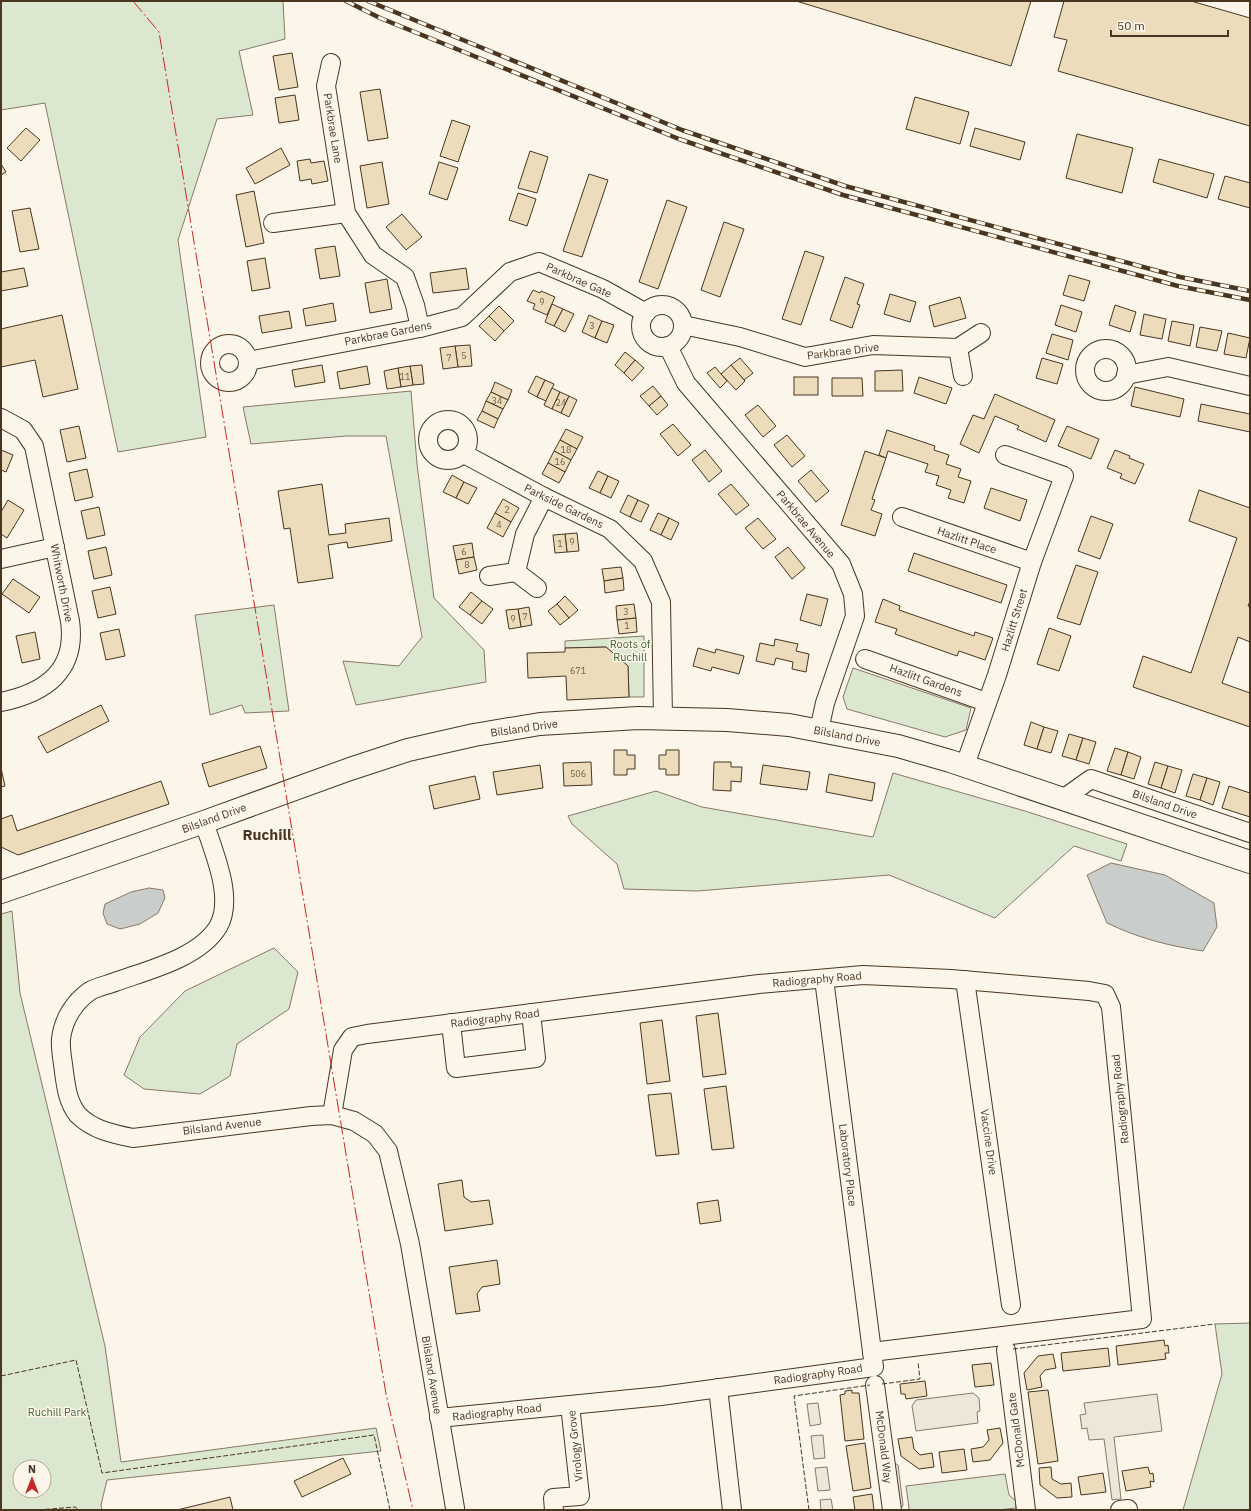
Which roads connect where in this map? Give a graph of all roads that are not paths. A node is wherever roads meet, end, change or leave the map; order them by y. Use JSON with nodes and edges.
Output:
{"nodes":[{"id":1,"x":331,"y":63,"type":"dead end"},
{"id":2,"x":346,"y":213,"type":"junction"},
{"id":3,"x":273,"y":223,"type":"dead end"},
{"id":4,"x":510,"y":272,"type":"joint"},
{"id":5,"x":646,"y":313,"type":"junction"},
{"id":6,"x":683,"y":325,"type":"junction"},
{"id":7,"x":420,"y":328,"type":"junction"},
{"id":8,"x":981,"y":333,"type":"dead end"},
{"id":9,"x":668,"y":346,"type":"junction"},
{"id":10,"x":958,"y":348,"type":"junction"},
{"id":11,"x":248,"y":361,"type":"dead end"},
{"id":12,"x":1126,"y":374,"type":"dead end"},
{"id":13,"x":963,"y":376,"type":"dead end"},
{"id":14,"x":1250,"y":386,"type":"edge"},
{"id":15,"x":1,"y":418,"type":"edge"},
{"id":16,"x":464,"y":454,"type":"dead end"},
{"id":17,"x":1005,"y":455,"type":"dead end"},
{"id":18,"x":544,"y":497,"type":"junction"},
{"id":19,"x":902,"y":517,"type":"dead end"},
{"id":20,"x":55,"y":547,"type":"junction"},
{"id":21,"x":1,"y":559,"type":"edge"},
{"id":22,"x":1032,"y":562,"type":"junction"},
{"id":23,"x":516,"y":572,"type":"junction"},
{"id":24,"x":489,"y":576,"type":"dead end"},
{"id":25,"x":538,"y":588,"type":"dead end"},
{"id":26,"x":865,"y":659,"type":"dead end"},
{"id":27,"x":1,"y":702,"type":"edge"},
{"id":28,"x":986,"y":702,"type":"junction"},
{"id":29,"x":663,"y":718,"type":"junction"},
{"id":30,"x":819,"y":730,"type":"junction"},
{"id":31,"x":965,"y":766,"type":"junction"},
{"id":32,"x":1063,"y":799,"type":"junction"},
{"id":33,"x":204,"y":822,"type":"junction"},
{"id":34,"x":1250,"y":833,"type":"edge"},
{"id":35,"x":1250,"y":862,"type":"edge"},
{"id":36,"x":1,"y":892,"type":"edge"},
{"id":37,"x":824,"y":978,"type":"junction"},
{"id":38,"x":965,"y":980,"type":"junction"},
{"id":39,"x":531,"y":1013,"type":"junction"},
{"id":40,"x":451,"y":1023,"type":"junction"},
{"id":41,"x":332,"y":1115,"type":"junction"},
{"id":42,"x":1011,"y":1305,"type":"dead end"},
{"id":43,"x":1006,"y":1350,"type":"dead end"},
{"id":44,"x":872,"y":1352,"type":"junction"},
{"id":45,"x":875,"y":1385,"type":"dead end"},
{"id":46,"x":718,"y":1388,"type":"junction"},
{"id":47,"x":570,"y":1405,"type":"junction"},
{"id":48,"x":439,"y":1418,"type":"junction"},
{"id":49,"x":455,"y":1508,"type":"dead end"},
{"id":50,"x":554,"y":1510,"type":"edge"},
{"id":51,"x":732,"y":1510,"type":"edge"},
{"id":52,"x":892,"y":1510,"type":"edge"},
{"id":53,"x":1026,"y":1510,"type":"edge"}],
"edges":[{"from":1,"to":2,"type":"street","name":"Parkbrae Lane"},
{"from":2,"to":3,"type":"street"},
{"from":2,"to":7,"type":"street"},
{"from":4,"to":5,"type":"street","name":"Parkbrae Gate"},
{"from":4,"to":7,"type":"street","name":"Parkbrae Gardens"},
{"from":5,"to":6,"type":"street"},
{"from":5,"to":9,"type":"street"},
{"from":6,"to":9,"type":"street"},
{"from":6,"to":10,"type":"street","name":"Parkbrae Drive"},
{"from":7,"to":11,"type":"street","name":"Parkbrae Gardens"},
{"from":8,"to":10,"type":"street"},
{"from":9,"to":30,"type":"street","name":"Parkbrae Avenue"},
{"from":10,"to":13,"type":"street"},
{"from":12,"to":14,"type":"street"},
{"from":15,"to":20,"type":"street","name":"Whitworth Drive"},
{"from":16,"to":18,"type":"street","name":"Parkside Gardens"},
{"from":17,"to":22,"type":"street","name":"Hazlitt Street"},
{"from":18,"to":23,"type":"street"},
{"from":18,"to":29,"type":"street","name":"Parkside Gardens"},
{"from":19,"to":22,"type":"street","name":"Hazlitt Place"},
{"from":20,"to":21,"type":"street"},
{"from":20,"to":27,"type":"street","name":"Whitworth Drive"},
{"from":22,"to":28,"type":"street","name":"Hazlitt Street"},
{"from":23,"to":24,"type":"street"},
{"from":23,"to":25,"type":"street"},
{"from":26,"to":28,"type":"street","name":"Hazlitt Gardens"},
{"from":28,"to":31,"type":"street","name":"Hazlitt Street"},
{"from":29,"to":30,"type":"main road","name":"Bilsland Drive"},
{"from":29,"to":33,"type":"main road","name":"Bilsland Drive"},
{"from":30,"to":31,"type":"main road","name":"Bilsland Drive"},
{"from":31,"to":32,"type":"main road","name":"Bilsland Drive"},
{"from":32,"to":34,"type":"street","name":"Bilsland Drive"},
{"from":32,"to":35,"type":"main road","name":"Bilsland Drive"},
{"from":33,"to":36,"type":"main road","name":"Bilsland Drive"},
{"from":33,"to":41,"type":"street","name":"Bilsland Avenue"},
{"from":37,"to":38,"type":"street","name":"Radiography Road"},
{"from":37,"to":39,"type":"street","name":"Radiography Road"},
{"from":37,"to":44,"type":"street","name":"Laboratory Place"},
{"from":38,"to":42,"type":"street","name":"Vaccine Drive"},
{"from":38,"to":44,"type":"street","name":"Radiography Road"},
{"from":39,"to":40,"type":"street","name":"Radiography Road"},
{"from":39,"to":40,"type":"street"},
{"from":40,"to":41,"type":"street","name":"Radiography Road"},
{"from":41,"to":48,"type":"street","name":"Bilsland Avenue"},
{"from":43,"to":53,"type":"street","name":"McDonald Gate"},
{"from":44,"to":46,"type":"street","name":"Radiography Road"},
{"from":45,"to":52,"type":"street","name":"McDonald Way"},
{"from":46,"to":47,"type":"street","name":"Radiography Road"},
{"from":46,"to":51,"type":"street"},
{"from":47,"to":48,"type":"street","name":"Radiography Road"},
{"from":47,"to":50,"type":"street","name":"Virology Grove"},
{"from":48,"to":49,"type":"street","name":"Bilsland Avenue"}]}
